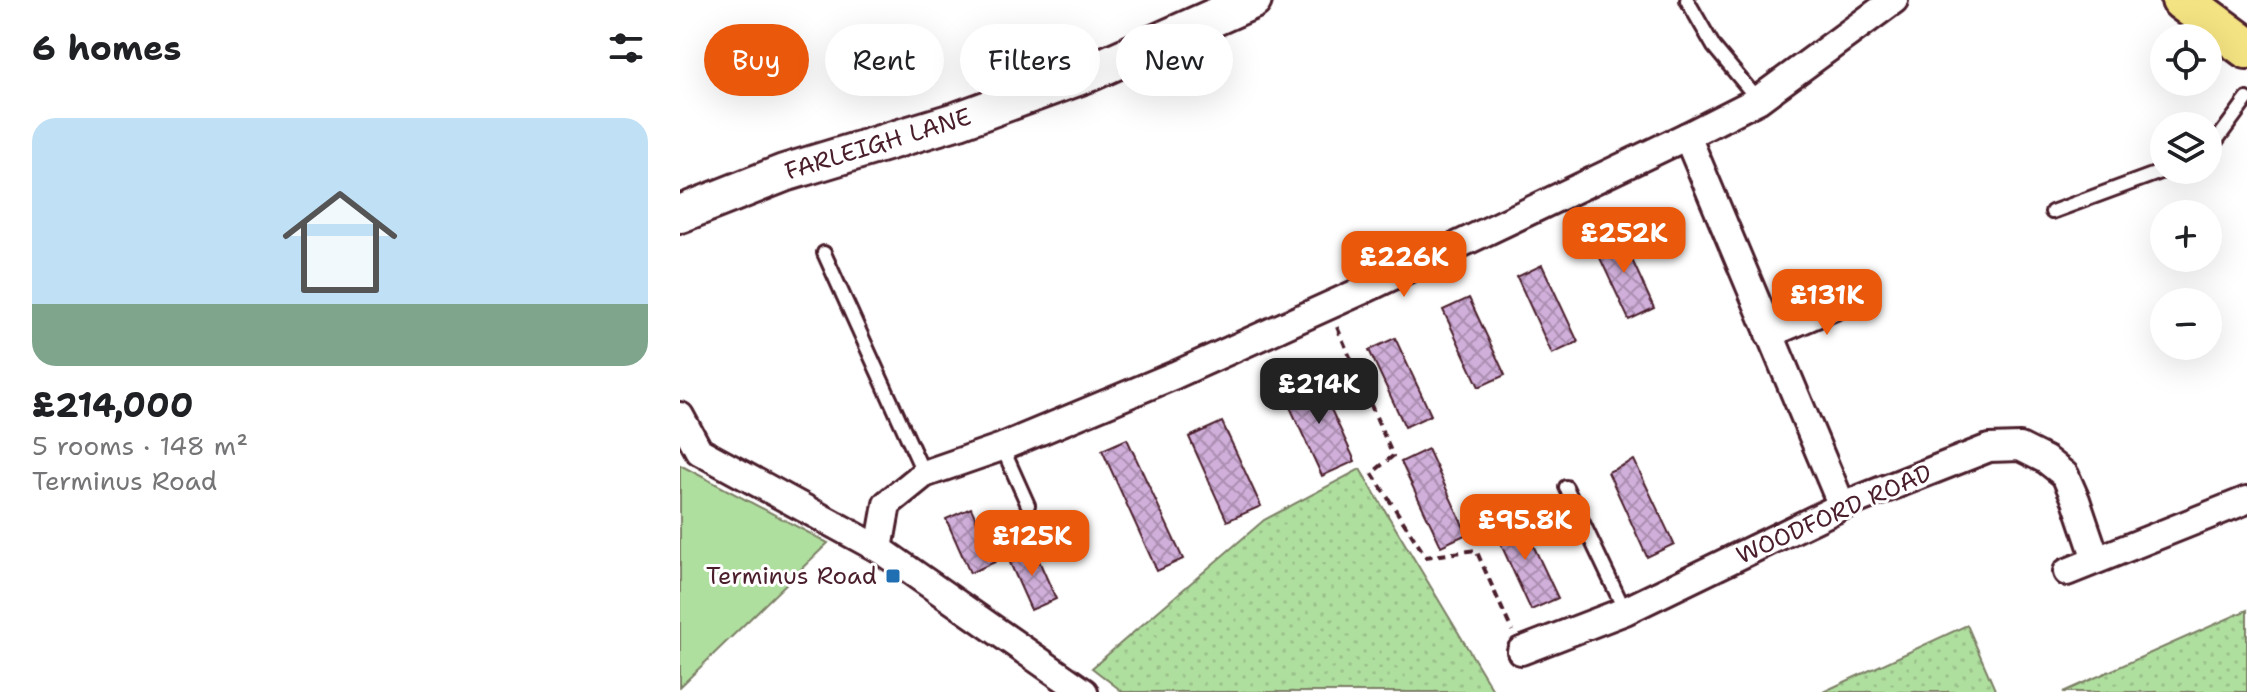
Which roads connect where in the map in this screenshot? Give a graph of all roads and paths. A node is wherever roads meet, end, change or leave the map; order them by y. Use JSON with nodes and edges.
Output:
{"nodes":[{"id":1,"x":1253,"y":0,"type":"edge"},
{"id":2,"x":1687,"y":0,"type":"edge"},
{"id":3,"x":1894,"y":0,"type":"edge"},
{"id":4,"x":2182,"y":0,"type":"edge"},
{"id":5,"x":2242,"y":34,"type":"edge"},
{"id":6,"x":2247,"y":99,"type":"edge"},
{"id":7,"x":1758,"y":100,"type":"junction"},
{"id":8,"x":2222,"y":133,"type":"edge"},
{"id":9,"x":1687,"y":136,"type":"junction"},
{"id":10,"x":2150,"y":176,"type":"edge"},
{"id":11,"x":2052,"y":212,"type":"dead end"},
{"id":12,"x":680,"y":214,"type":"edge"},
{"id":13,"x":824,"y":253,"type":"dead end"},
{"id":14,"x":1865,"y":293,"type":"dead end"},
{"id":15,"x":1328,"y":306,"type":"junction"},
{"id":16,"x":1769,"y":334,"type":"junction"},
{"id":17,"x":680,"y":416,"type":"edge"},
{"id":18,"x":1002,"y":447,"type":"junction"},
{"id":19,"x":924,"y":474,"type":"junction"},
{"id":20,"x":1566,"y":487,"type":"dead end"},
{"id":21,"x":2247,"y":500,"type":"edge"},
{"id":22,"x":1028,"y":505,"type":"dead end"},
{"id":23,"x":1842,"y":506,"type":"junction"},
{"id":24,"x":879,"y":549,"type":"junction"},
{"id":25,"x":2096,"y":559,"type":"junction"},
{"id":26,"x":2067,"y":572,"type":"dead end"},
{"id":27,"x":1625,"y":611,"type":"junction"},
{"id":28,"x":1521,"y":651,"type":"joint"},
{"id":29,"x":1084,"y":692,"type":"edge"}],
"edges":[{"from":1,"to":12,"type":"street","name":"FARLEIGH LANE"},
{"from":2,"to":7,"type":"lane"},
{"from":3,"to":7,"type":"street"},
{"from":4,"to":5,"type":"main road"},
{"from":6,"to":8,"type":"lane"},
{"from":7,"to":9,"type":"street"},
{"from":9,"to":15,"type":"street"},
{"from":9,"to":16,"type":"street"},
{"from":10,"to":11,"type":"lane"},
{"from":13,"to":19,"type":"lane"},
{"from":14,"to":16,"type":"street"},
{"from":15,"to":18,"type":"street"},
{"from":15,"to":28,"type":"path"},
{"from":16,"to":23,"type":"street"},
{"from":17,"to":24,"type":"street"},
{"from":18,"to":19,"type":"street"},
{"from":18,"to":22,"type":"lane"},
{"from":19,"to":24,"type":"street"},
{"from":20,"to":27,"type":"lane"},
{"from":21,"to":25,"type":"street"},
{"from":23,"to":25,"type":"street","name":"WOODFORD ROAD"},
{"from":23,"to":27,"type":"street","name":"WOODFORD ROAD"},
{"from":24,"to":29,"type":"street"},
{"from":25,"to":26,"type":"street"},
{"from":27,"to":28,"type":"street","name":"WOODFORD ROAD"}]}
